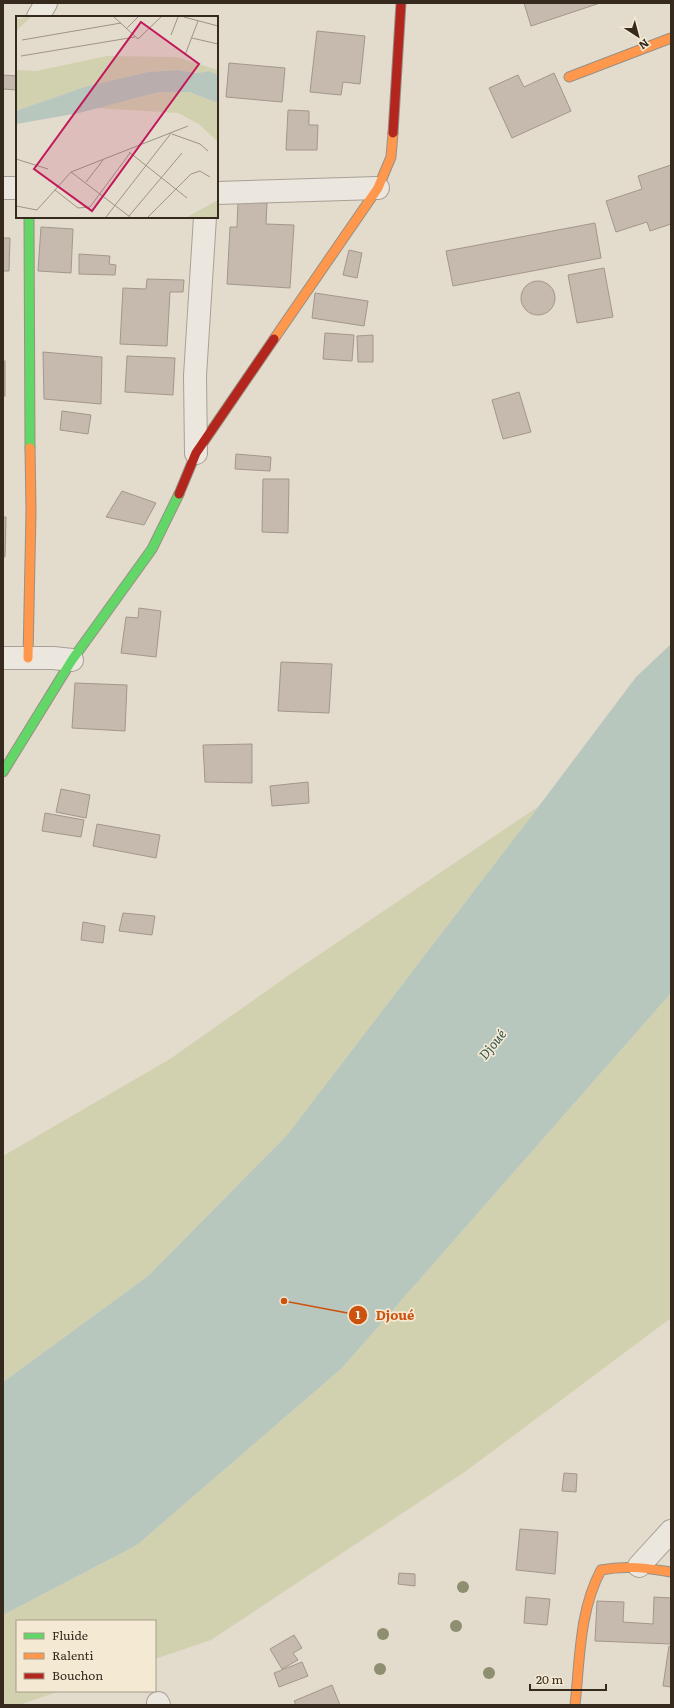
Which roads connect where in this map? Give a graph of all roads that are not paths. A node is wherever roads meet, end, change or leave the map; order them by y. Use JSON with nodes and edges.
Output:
{"nodes":[{"id":1,"x":46,"y":3,"type":"edge"},
{"id":2,"x":401,"y":3,"type":"edge"},
{"id":3,"x":39,"y":16,"type":"edge"},
{"id":4,"x":671,"y":38,"type":"edge"},
{"id":5,"x":569,"y":77,"type":"dead end"},
{"id":6,"x":3,"y":188,"type":"edge"},
{"id":7,"x":16,"y":188,"type":"edge"},
{"id":8,"x":378,"y":188,"type":"junction"},
{"id":9,"x":218,"y":193,"type":"edge"},
{"id":10,"x":29,"y":218,"type":"edge"},
{"id":11,"x":205,"y":218,"type":"edge"},
{"id":12,"x":196,"y":453,"type":"junction"},
{"id":13,"x":3,"y":658,"type":"edge"},
{"id":14,"x":28,"y":658,"type":"junction"},
{"id":15,"x":72,"y":660,"type":"junction"},
{"id":16,"x":3,"y":772,"type":"edge"},
{"id":17,"x":671,"y":1531,"type":"edge"},
{"id":18,"x":639,"y":1566,"type":"junction"},
{"id":19,"x":671,"y":1572,"type":"edge"},
{"id":20,"x":575,"y":1705,"type":"edge"}],
"edges":[{"from":1,"to":3,"type":"street"},
{"from":2,"to":8,"type":"street"},
{"from":4,"to":5,"type":"street"},
{"from":6,"to":7,"type":"street"},
{"from":8,"to":9,"type":"street"},
{"from":8,"to":12,"type":"street"},
{"from":10,"to":14,"type":"street"},
{"from":11,"to":12,"type":"street"},
{"from":12,"to":15,"type":"street"},
{"from":13,"to":14,"type":"street"},
{"from":14,"to":15,"type":"street"},
{"from":15,"to":16,"type":"street"},
{"from":17,"to":18,"type":"street"},
{"from":18,"to":19,"type":"street"},
{"from":18,"to":20,"type":"street"}]}
